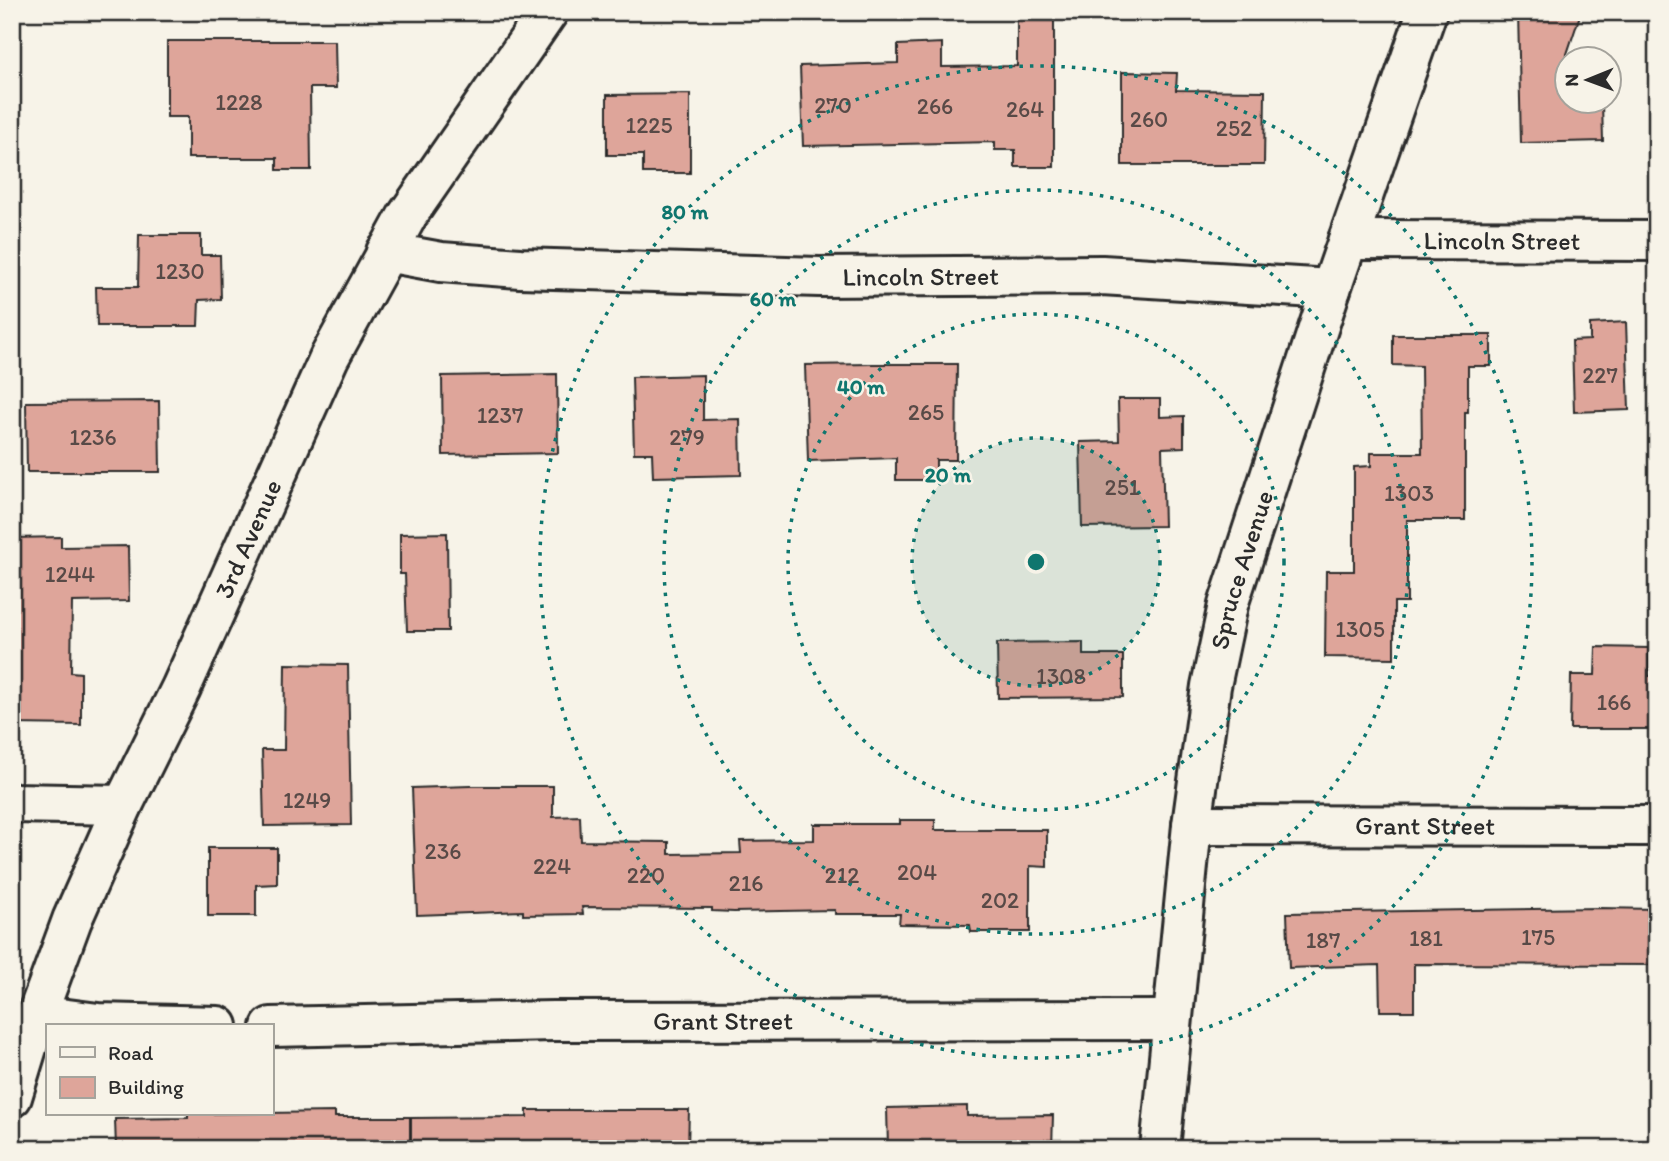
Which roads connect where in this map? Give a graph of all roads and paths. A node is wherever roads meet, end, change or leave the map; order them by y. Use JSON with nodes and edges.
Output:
{"nodes":[{"id":1,"x":548,"y":12,"type":"edge"},
{"id":2,"x":1427,"y":12,"type":"edge"},
{"id":3,"x":1348,"y":240,"type":"junction"},
{"id":4,"x":1657,"y":241,"type":"edge"},
{"id":5,"x":386,"y":252,"type":"junction"},
{"id":6,"x":1331,"y":289,"type":"junction"},
{"id":7,"x":12,"y":803,"type":"edge"},
{"id":8,"x":123,"y":805,"type":"junction"},
{"id":9,"x":1192,"y":825,"type":"junction"},
{"id":10,"x":1657,"y":826,"type":"edge"},
{"id":11,"x":37,"y":1015,"type":"junction"},
{"id":12,"x":1172,"y":1020,"type":"junction"},
{"id":13,"x":138,"y":1024,"type":"edge"},
{"id":14,"x":273,"y":1027,"type":"edge"},
{"id":15,"x":12,"y":1097,"type":"edge"},
{"id":16,"x":1160,"y":1149,"type":"edge"}],
"edges":[{"from":1,"to":5,"type":"street","name":"3rd Avenue"},
{"from":2,"to":3,"type":"street","name":"Spruce Avenue"},
{"from":3,"to":4,"type":"street","name":"Lincoln Street"},
{"from":3,"to":6,"type":"street","name":"Spruce Avenue"},
{"from":5,"to":6,"type":"street","name":"Lincoln Street"},
{"from":5,"to":8,"type":"street","name":"3rd Avenue"},
{"from":6,"to":9,"type":"street","name":"Spruce Avenue"},
{"from":7,"to":8,"type":"street"},
{"from":8,"to":11,"type":"street","name":"3rd Avenue"},
{"from":9,"to":10,"type":"street","name":"Grant Street"},
{"from":9,"to":12,"type":"street","name":"Spruce Avenue"},
{"from":11,"to":13,"type":"street"},
{"from":11,"to":15,"type":"street","name":"3rd Avenue"},
{"from":12,"to":14,"type":"street","name":"Grant Street"},
{"from":12,"to":16,"type":"street","name":"Spruce Avenue"}]}
